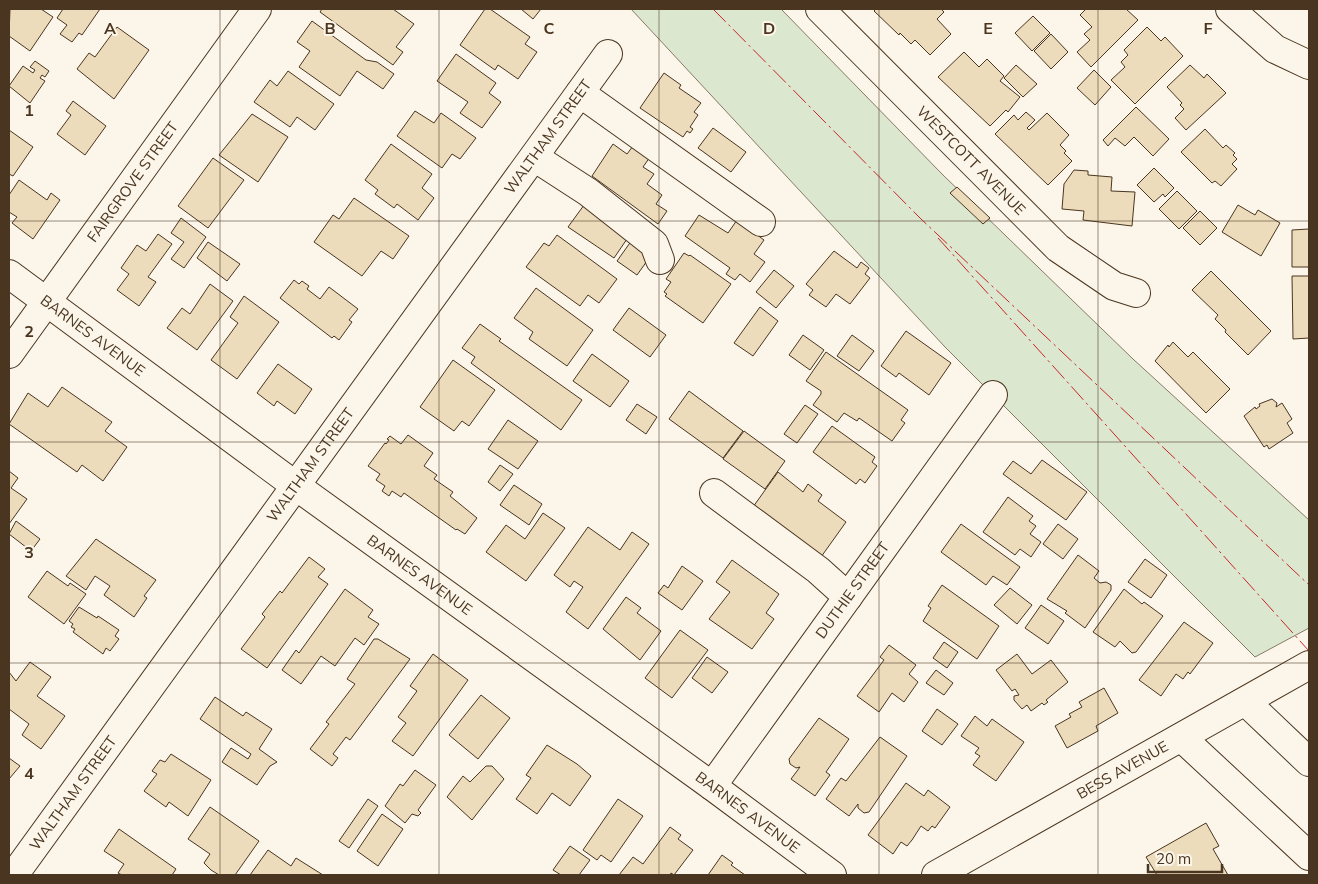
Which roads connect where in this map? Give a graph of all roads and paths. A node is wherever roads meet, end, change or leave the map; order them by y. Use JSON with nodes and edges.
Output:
{"nodes":[{"id":1,"x":257,"y":9,"type":"edge"},
{"id":2,"x":820,"y":9,"type":"edge"},
{"id":3,"x":1230,"y":9,"type":"edge"},
{"id":4,"x":608,"y":54,"type":"dead end"},
{"id":5,"x":1309,"y":65,"type":"edge"},
{"id":6,"x":580,"y":94,"type":"junction"},
{"id":7,"x":534,"y":157,"type":"junction"},
{"id":8,"x":760,"y":222,"type":"dead end"},
{"id":9,"x":660,"y":260,"type":"dead end"},
{"id":10,"x":9,"y":274,"type":"edge"},
{"id":11,"x":1136,"y":293,"type":"dead end"},
{"id":12,"x":47,"y":301,"type":"junction"},
{"id":13,"x":9,"y":354,"type":"edge"},
{"id":14,"x":993,"y":395,"type":"dead end"},
{"id":15,"x":296,"y":486,"type":"junction"},
{"id":16,"x":714,"y":493,"type":"dead end"},
{"id":17,"x":848,"y":597,"type":"junction"},
{"id":18,"x":1309,"y":665,"type":"edge"},
{"id":19,"x":1246,"y":702,"type":"junction"},
{"id":20,"x":1182,"y":738,"type":"junction"},
{"id":21,"x":1309,"y":762,"type":"edge"},
{"id":22,"x":712,"y":786,"type":"junction"},
{"id":23,"x":1309,"y":856,"type":"edge"},
{"id":24,"x":14,"y":875,"type":"edge"},
{"id":25,"x":832,"y":875,"type":"edge"},
{"id":26,"x":936,"y":875,"type":"edge"}],
"edges":[{"from":1,"to":12,"type":"street","name":"FAIRGROVE STREET"},
{"from":2,"to":11,"type":"street","name":"WESTCOTT AVENUE"},
{"from":3,"to":5,"type":"street"},
{"from":4,"to":6,"type":"street","name":"WALTHAM STREET"},
{"from":6,"to":7,"type":"street","name":"WALTHAM STREET"},
{"from":6,"to":8,"type":"street"},
{"from":7,"to":9,"type":"street"},
{"from":7,"to":15,"type":"street","name":"WALTHAM STREET"},
{"from":10,"to":12,"type":"street","name":"BARNES AVENUE"},
{"from":12,"to":13,"type":"street","name":"FAIRGROVE STREET"},
{"from":12,"to":15,"type":"street","name":"BARNES AVENUE"},
{"from":14,"to":17,"type":"street","name":"DUTHIE STREET"},
{"from":15,"to":22,"type":"street","name":"BARNES AVENUE"},
{"from":15,"to":24,"type":"street","name":"WALTHAM STREET"},
{"from":16,"to":17,"type":"street"},
{"from":17,"to":22,"type":"street","name":"DUTHIE STREET"},
{"from":18,"to":19,"type":"street","name":"BESS AVENUE"},
{"from":19,"to":20,"type":"street","name":"BESS AVENUE"},
{"from":19,"to":21,"type":"street"},
{"from":20,"to":23,"type":"street"},
{"from":20,"to":26,"type":"street","name":"BESS AVENUE"},
{"from":22,"to":25,"type":"street","name":"BARNES AVENUE"}]}
